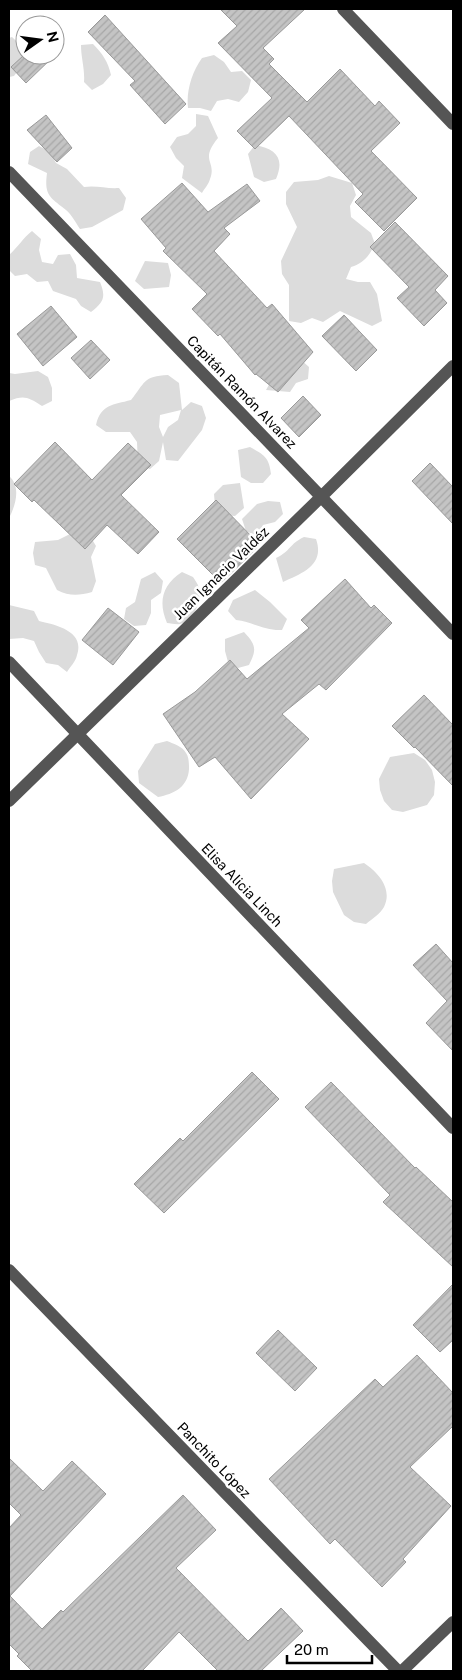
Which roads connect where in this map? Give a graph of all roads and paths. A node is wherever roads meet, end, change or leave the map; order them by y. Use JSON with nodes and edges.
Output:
{"nodes":[{"id":1,"x":343,"y":9,"type":"edge"},
{"id":2,"x":453,"y":124,"type":"edge"},
{"id":3,"x":9,"y":172,"type":"edge"},
{"id":4,"x":453,"y":366,"type":"edge"},
{"id":5,"x":321,"y":497,"type":"junction"},
{"id":6,"x":453,"y":634,"type":"edge"},
{"id":7,"x":9,"y":662,"type":"edge"},
{"id":8,"x":78,"y":734,"type":"junction"},
{"id":9,"x":9,"y":801,"type":"edge"},
{"id":10,"x":453,"y":1128,"type":"edge"},
{"id":11,"x":9,"y":1270,"type":"edge"},
{"id":12,"x":453,"y":1622,"type":"edge"},
{"id":13,"x":398,"y":1671,"type":"edge"},
{"id":14,"x":402,"y":1671,"type":"edge"}],
"edges":[{"from":1,"to":2,"type":"street"},
{"from":3,"to":5,"type":"street","name":"Capitán Ramón Alvarez"},
{"from":4,"to":5,"type":"street","name":"Juan Ignacio Valdéz"},
{"from":5,"to":6,"type":"street","name":"Capitán Ramón Alvarez"},
{"from":5,"to":8,"type":"street","name":"Juan Ignacio Valdéz"},
{"from":7,"to":8,"type":"street","name":"Elisa Alicia Linch"},
{"from":8,"to":9,"type":"street","name":"Juan Ignacio Valdéz"},
{"from":8,"to":10,"type":"street","name":"Elisa Alicia Linch"},
{"from":11,"to":13,"type":"street","name":"Panchito López"},
{"from":12,"to":14,"type":"street"}]}
